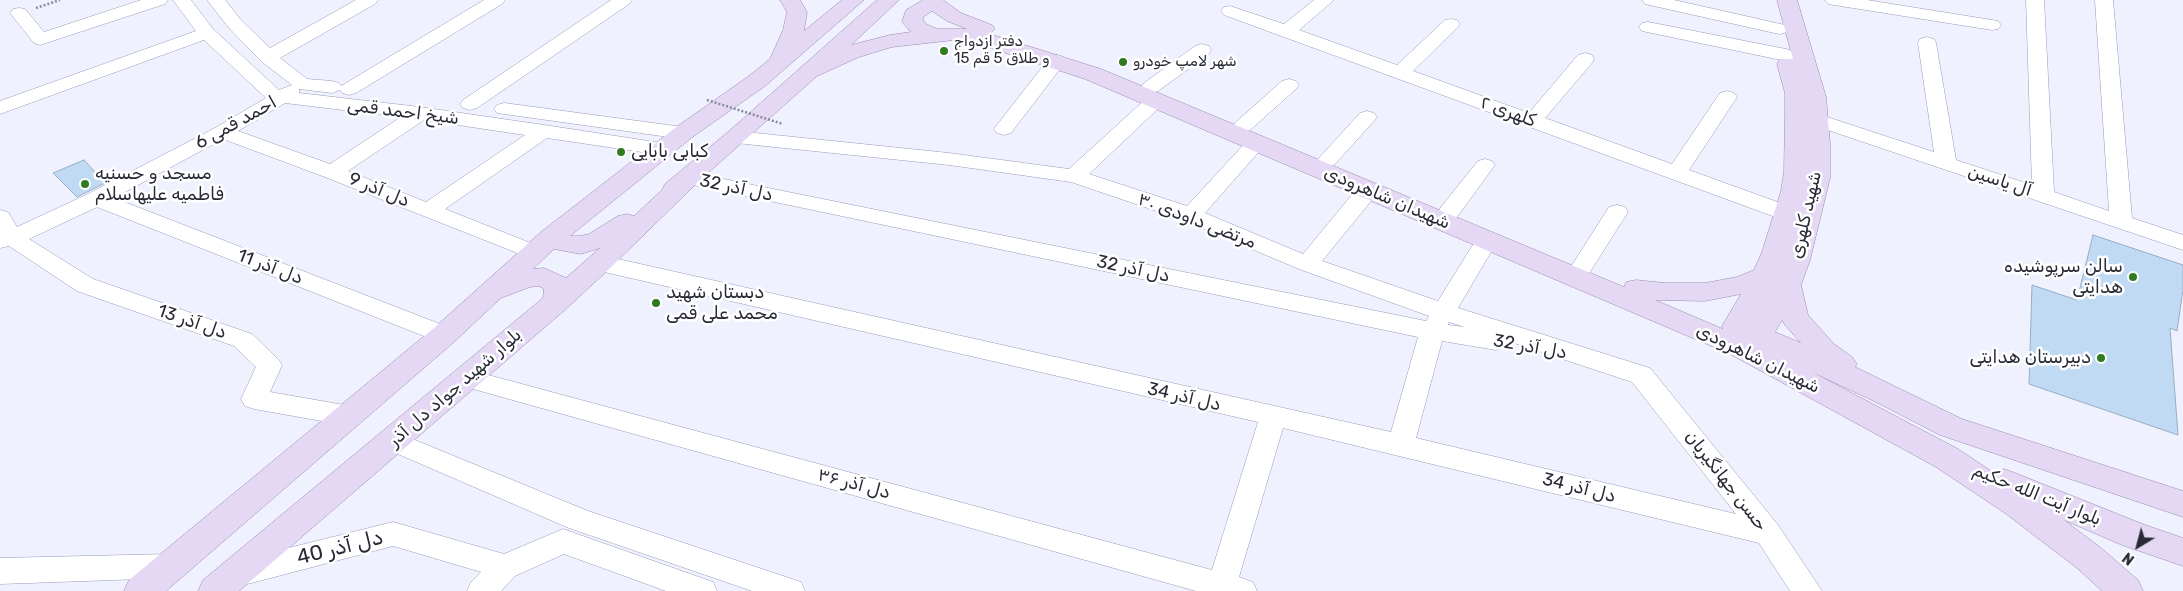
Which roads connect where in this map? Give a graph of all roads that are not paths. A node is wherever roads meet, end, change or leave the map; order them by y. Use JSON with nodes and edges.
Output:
{"nodes":[{"id":1,"x":159,"y":0,"type":"edge"},
{"id":2,"x":182,"y":0,"type":"edge"},
{"id":3,"x":369,"y":0,"type":"edge"},
{"id":4,"x":496,"y":0,"type":"edge"},
{"id":5,"x":623,"y":0,"type":"edge"},
{"id":6,"x":790,"y":0,"type":"edge"},
{"id":7,"x":805,"y":0,"type":"edge"},
{"id":8,"x":854,"y":0,"type":"edge"},
{"id":9,"x":889,"y":0,"type":"edge"},
{"id":10,"x":1325,"y":0,"type":"edge"},
{"id":11,"x":1651,"y":0,"type":"edge"},
{"id":12,"x":1770,"y":0,"type":"edge"},
{"id":13,"x":1787,"y":0,"type":"edge"},
{"id":14,"x":1834,"y":0,"type":"edge"},
{"id":15,"x":2035,"y":0,"type":"edge"},
{"id":16,"x":2104,"y":0,"type":"edge"},
{"id":17,"x":219,"y":1,"type":"edge"},
{"id":18,"x":934,"y":2,"type":"edge"},
{"id":19,"x":1230,"y":11,"type":"dead end"},
{"id":20,"x":19,"y":13,"type":"dead end"},
{"id":21,"x":1451,"y":24,"type":"dead end"},
{"id":22,"x":1992,"y":25,"type":"dead end"},
{"id":23,"x":1648,"y":27,"type":"dead end"},
{"id":24,"x":1778,"y":29,"type":"junction"},
{"id":25,"x":1287,"y":31,"type":"junction"},
{"id":26,"x":207,"y":33,"type":"junction"},
{"id":27,"x":934,"y":35,"type":"junction"},
{"id":28,"x":1928,"y":43,"type":"dead end"},
{"id":29,"x":1202,"y":50,"type":"dead end"},
{"id":30,"x":1786,"y":55,"type":"junction"},
{"id":31,"x":268,"y":57,"type":"junction"},
{"id":32,"x":1585,"y":59,"type":"dead end"},
{"id":33,"x":1057,"y":61,"type":"junction"},
{"id":34,"x":777,"y":65,"type":"junction"},
{"id":35,"x":806,"y":73,"type":"junction"},
{"id":36,"x":1400,"y":73,"type":"junction"},
{"id":37,"x":302,"y":84,"type":"junction"},
{"id":38,"x":1289,"y":85,"type":"dead end"},
{"id":39,"x":349,"y":90,"type":"junction"},
{"id":40,"x":1153,"y":94,"type":"junction"},
{"id":41,"x":283,"y":97,"type":"junction"},
{"id":42,"x":1728,"y":97,"type":"dead end"},
{"id":43,"x":470,"y":104,"type":"junction"},
{"id":44,"x":0,"y":108,"type":"edge"},
{"id":45,"x":420,"y":113,"type":"junction"},
{"id":46,"x":1367,"y":117,"type":"dead end"},
{"id":47,"x":1807,"y":118,"type":"junction"},
{"id":48,"x":1532,"y":120,"type":"junction"},
{"id":49,"x":647,"y":128,"type":"junction"},
{"id":50,"x":1004,"y":129,"type":"dead end"},
{"id":51,"x":544,"y":131,"type":"junction"},
{"id":52,"x":222,"y":132,"type":"junction"},
{"id":53,"x":683,"y":132,"type":"junction"},
{"id":54,"x":1250,"y":135,"type":"junction"},
{"id":55,"x":736,"y":137,"type":"junction"},
{"id":56,"x":634,"y":145,"type":"junction"},
{"id":57,"x":662,"y":149,"type":"junction"},
{"id":58,"x":1327,"y":161,"type":"junction"},
{"id":59,"x":1946,"y":163,"type":"junction"},
{"id":60,"x":1485,"y":165,"type":"dead end"},
{"id":61,"x":332,"y":172,"type":"junction"},
{"id":62,"x":1677,"y":173,"type":"junction"},
{"id":63,"x":1074,"y":176,"type":"junction"},
{"id":64,"x":689,"y":178,"type":"junction"},
{"id":65,"x":1368,"y":190,"type":"junction"},
{"id":66,"x":2043,"y":195,"type":"junction"},
{"id":67,"x":96,"y":199,"type":"junction"},
{"id":68,"x":429,"y":210,"type":"junction"},
{"id":69,"x":1448,"y":212,"type":"junction"},
{"id":70,"x":1617,"y":212,"type":"dead end"},
{"id":71,"x":1786,"y":213,"type":"junction"},
{"id":72,"x":1191,"y":215,"type":"junction"},
{"id":73,"x":0,"y":217,"type":"edge"},
{"id":74,"x":2121,"y":222,"type":"junction"},
{"id":75,"x":6,"y":239,"type":"edge"},
{"id":76,"x":1487,"y":240,"type":"junction"},
{"id":77,"x":2183,"y":243,"type":"edge"},
{"id":78,"x":542,"y":245,"type":"junction"},
{"id":79,"x":600,"y":263,"type":"junction"},
{"id":80,"x":1307,"y":264,"type":"junction"},
{"id":81,"x":1582,"y":267,"type":"junction"},
{"id":82,"x":1776,"y":280,"type":"junction"},
{"id":83,"x":1636,"y":289,"type":"junction"},
{"id":84,"x":556,"y":302,"type":"junction"},
{"id":85,"x":475,"y":308,"type":"junction"},
{"id":86,"x":1438,"y":321,"type":"junction"},
{"id":87,"x":444,"y":334,"type":"junction"},
{"id":88,"x":1745,"y":336,"type":"junction"},
{"id":89,"x":1641,"y":375,"type":"joint"},
{"id":90,"x":466,"y":378,"type":"junction"},
{"id":91,"x":1885,"y":393,"type":"junction"},
{"id":92,"x":350,"y":416,"type":"junction"},
{"id":93,"x":1273,"y":417,"type":"junction"},
{"id":94,"x":393,"y":441,"type":"junction"},
{"id":95,"x":1949,"y":443,"type":"junction"},
{"id":96,"x":1401,"y":445,"type":"junction"},
{"id":97,"x":2183,"y":504,"type":"edge"},
{"id":98,"x":571,"y":530,"type":"junction"},
{"id":99,"x":1768,"y":533,"type":"junction"},
{"id":100,"x":2183,"y":552,"type":"edge"},
{"id":101,"x":171,"y":566,"type":"junction"},
{"id":102,"x":505,"y":567,"type":"junction"},
{"id":103,"x":0,"y":571,"type":"edge"},
{"id":104,"x":224,"y":583,"type":"edge"},
{"id":105,"x":1232,"y":588,"type":"edge"},
{"id":106,"x":141,"y":591,"type":"edge"},
{"id":107,"x":482,"y":591,"type":"edge"},
{"id":108,"x":702,"y":591,"type":"edge"},
{"id":109,"x":790,"y":591,"type":"edge"},
{"id":110,"x":1808,"y":591,"type":"edge"},
{"id":111,"x":2126,"y":591,"type":"edge"}],
"edges":[{"from":1,"to":20,"type":"street"},
{"from":2,"to":26,"type":"street","name":"شیخ احمد قمی"},
{"from":3,"to":31,"type":"street"},
{"from":4,"to":39,"type":"street"},
{"from":5,"to":43,"type":"street"},
{"from":6,"to":7,"type":"main road"},
{"from":6,"to":34,"type":"main road"},
{"from":8,"to":34,"type":"main road"},
{"from":9,"to":35,"type":"main road"},
{"from":10,"to":25,"type":"street"},
{"from":11,"to":24,"type":"street"},
{"from":12,"to":24,"type":"main road","name":"شهید کلهری"},
{"from":13,"to":47,"type":"main road","name":"شهید کلهری"},
{"from":14,"to":22,"type":"street"},
{"from":15,"to":66,"type":"street"},
{"from":16,"to":74,"type":"street"},
{"from":17,"to":31,"type":"street"},
{"from":18,"to":27,"type":"main road"},
{"from":18,"to":40,"type":"main road","name":"شهیدان شاهرودی"},
{"from":19,"to":25,"type":"street","name":"کلهری ۲"},
{"from":21,"to":36,"type":"street"},
{"from":23,"to":30,"type":"street"},
{"from":24,"to":30,"type":"main road","name":"شهید کلهری"},
{"from":25,"to":36,"type":"street","name":"کلهری ۲"},
{"from":26,"to":41,"type":"street","name":"شیخ احمد قمی"},
{"from":26,"to":44,"type":"street"},
{"from":27,"to":33,"type":"main road","name":"شهیدان شاهرودی"},
{"from":27,"to":35,"type":"main road","name":"شهیدان شاهرودی"},
{"from":28,"to":59,"type":"street"},
{"from":29,"to":40,"type":"street"},
{"from":30,"to":47,"type":"main road","name":"شهید کلهری"},
{"from":31,"to":37,"type":"street"},
{"from":32,"to":48,"type":"street"},
{"from":33,"to":40,"type":"main road","name":"شهیدان شاهرودی"},
{"from":33,"to":50,"type":"street"},
{"from":34,"to":53,"type":"main road"},
{"from":35,"to":55,"type":"main road"},
{"from":36,"to":48,"type":"street","name":"کلهری ۲"},
{"from":37,"to":39,"type":"street","name":"شیخ احمد قمی"},
{"from":37,"to":41,"type":"street","name":"احمد قمی 6"},
{"from":38,"to":54,"type":"street"},
{"from":39,"to":43,"type":"street","name":"شیخ احمد قمی"},
{"from":40,"to":54,"type":"main road","name":"شهیدان شاهرودی"},
{"from":40,"to":63,"type":"street"},
{"from":41,"to":45,"type":"street","name":"شیخ احمد قمی"},
{"from":41,"to":52,"type":"street","name":"احمد قمی 6"},
{"from":42,"to":62,"type":"street"},
{"from":43,"to":49,"type":"street","name":"شیخ احمد قمی"},
{"from":45,"to":51,"type":"street","name":"شیخ احمد قمی"},
{"from":45,"to":61,"type":"street"},
{"from":46,"to":58,"type":"street"},
{"from":47,"to":59,"type":"street","name":"آل یاسین"},
{"from":47,"to":71,"type":"main road","name":"شهید کلهری"},
{"from":47,"to":82,"type":"main road","name":"شهید کلهری"},
{"from":48,"to":62,"type":"street","name":"کلهری ۲"},
{"from":49,"to":53,"type":"street","name":"شیخ احمد قمی"},
{"from":49,"to":56,"type":"street"},
{"from":51,"to":56,"type":"street","name":"شیخ احمد قمی"},
{"from":51,"to":68,"type":"street"},
{"from":52,"to":61,"type":"street","name":"دل آذر 9"},
{"from":52,"to":67,"type":"street","name":"احمد قمی 6"},
{"from":53,"to":57,"type":"main road"},
{"from":54,"to":58,"type":"main road","name":"شهیدان شاهرودی"},
{"from":54,"to":65,"type":"main road","name":"شهیدان شاهرودی"},
{"from":54,"to":72,"type":"street"},
{"from":55,"to":63,"type":"street","name":"۳۰ مرتضی داودی"},
{"from":55,"to":64,"type":"main road"},
{"from":56,"to":57,"type":"street","name":"شیخ احمد قمی"},
{"from":57,"to":78,"type":"main road"},
{"from":58,"to":69,"type":"main road","name":"شهیدان شاهرودی"},
{"from":59,"to":66,"type":"street","name":"آل یاسین"},
{"from":60,"to":69,"type":"street"},
{"from":61,"to":68,"type":"street","name":"دل آذر 9"},
{"from":62,"to":71,"type":"street","name":"کلهری ۲"},
{"from":63,"to":72,"type":"street","name":"۳۰ مرتضی داودی"},
{"from":64,"to":78,"type":"main road"},
{"from":64,"to":79,"type":"main road","name":"بلوار شهید جواد دل آذر"},
{"from":64,"to":86,"type":"street","name":"دل آذر 32"},
{"from":65,"to":76,"type":"main road","name":"شهیدان شاهرودی"},
{"from":65,"to":80,"type":"street"},
{"from":66,"to":74,"type":"street","name":"آل یاسین"},
{"from":67,"to":75,"type":"street","name":"احمد قمی 6"},
{"from":67,"to":87,"type":"street","name":"دل آذر 11"},
{"from":68,"to":78,"type":"street","name":"دل آذر 9"},
{"from":69,"to":81,"type":"main road","name":"شهیدان شاهرودی"},
{"from":70,"to":81,"type":"street"},
{"from":71,"to":82,"type":"main road","name":"شهید کلهری"},
{"from":72,"to":80,"type":"street","name":"۳۰ مرتضی داودی"},
{"from":73,"to":75,"type":"street","name":"دل آذر 13"},
{"from":74,"to":77,"type":"street","name":"آل یاسین"},
{"from":75,"to":92,"type":"street","name":"دل آذر 13"},
{"from":76,"to":86,"type":"street"},
{"from":76,"to":88,"type":"main road","name":"شهیدان شاهرودی"},
{"from":78,"to":85,"type":"main road"},
{"from":79,"to":84,"type":"main road","name":"بلوار شهید جواد دل آذر"},
{"from":79,"to":93,"type":"street","name":"دل آذر 34"},
{"from":80,"to":86,"type":"street","name":"۳۰ مرتضی داودی"},
{"from":81,"to":83,"type":"main road","name":"شهیدان شاهرودی"},
{"from":82,"to":83,"type":"main road"},
{"from":82,"to":88,"type":"main road","name":"شهید کلهری"},
{"from":82,"to":91,"type":"main road"},
{"from":83,"to":88,"type":"main road","name":"شهیدان شاهرودی"},
{"from":84,"to":85,"type":"main road"},
{"from":84,"to":90,"type":"main road","name":"بلوار شهید جواد دل آذر"},
{"from":85,"to":87,"type":"main road"},
{"from":86,"to":89,"type":"street","name":"دل آذر 32"},
{"from":86,"to":96,"type":"street"},
{"from":87,"to":92,"type":"main road"},
{"from":88,"to":91,"type":"main road","name":"شهیدان شاهرودی"},
{"from":88,"to":95,"type":"main road","name":"شهیدان شاهرودی"},
{"from":89,"to":99,"type":"street","name":"حسن جهانگیریان"},
{"from":90,"to":94,"type":"main road","name":"بلوار شهید جواد دل آذر"},
{"from":90,"to":105,"type":"street","name":"دل آذر ۳۶"},
{"from":91,"to":95,"type":"main road","name":"شهیدان شاهرودی"},
{"from":92,"to":101,"type":"main road"},
{"from":93,"to":96,"type":"street","name":"دل آذر 34"},
{"from":93,"to":105,"type":"street"},
{"from":94,"to":98,"type":"street"},
{"from":94,"to":104,"type":"main road","name":"بلوار شهید جواد دل آذر"},
{"from":95,"to":97,"type":"main road","name":"بلوار آیت الله حکیم"},
{"from":95,"to":100,"type":"main road","name":"بلوار آیت الله حکیم"},
{"from":95,"to":111,"type":"main road"},
{"from":96,"to":99,"type":"street","name":"دل آذر 34"},
{"from":98,"to":102,"type":"street"},
{"from":98,"to":108,"type":"street"},
{"from":98,"to":109,"type":"street"},
{"from":99,"to":110,"type":"street","name":"حسن جهانگیریان"},
{"from":101,"to":103,"type":"street"},
{"from":101,"to":106,"type":"main road"},
{"from":102,"to":104,"type":"street","name":"دل آذر 40"},
{"from":102,"to":107,"type":"street"}]}
